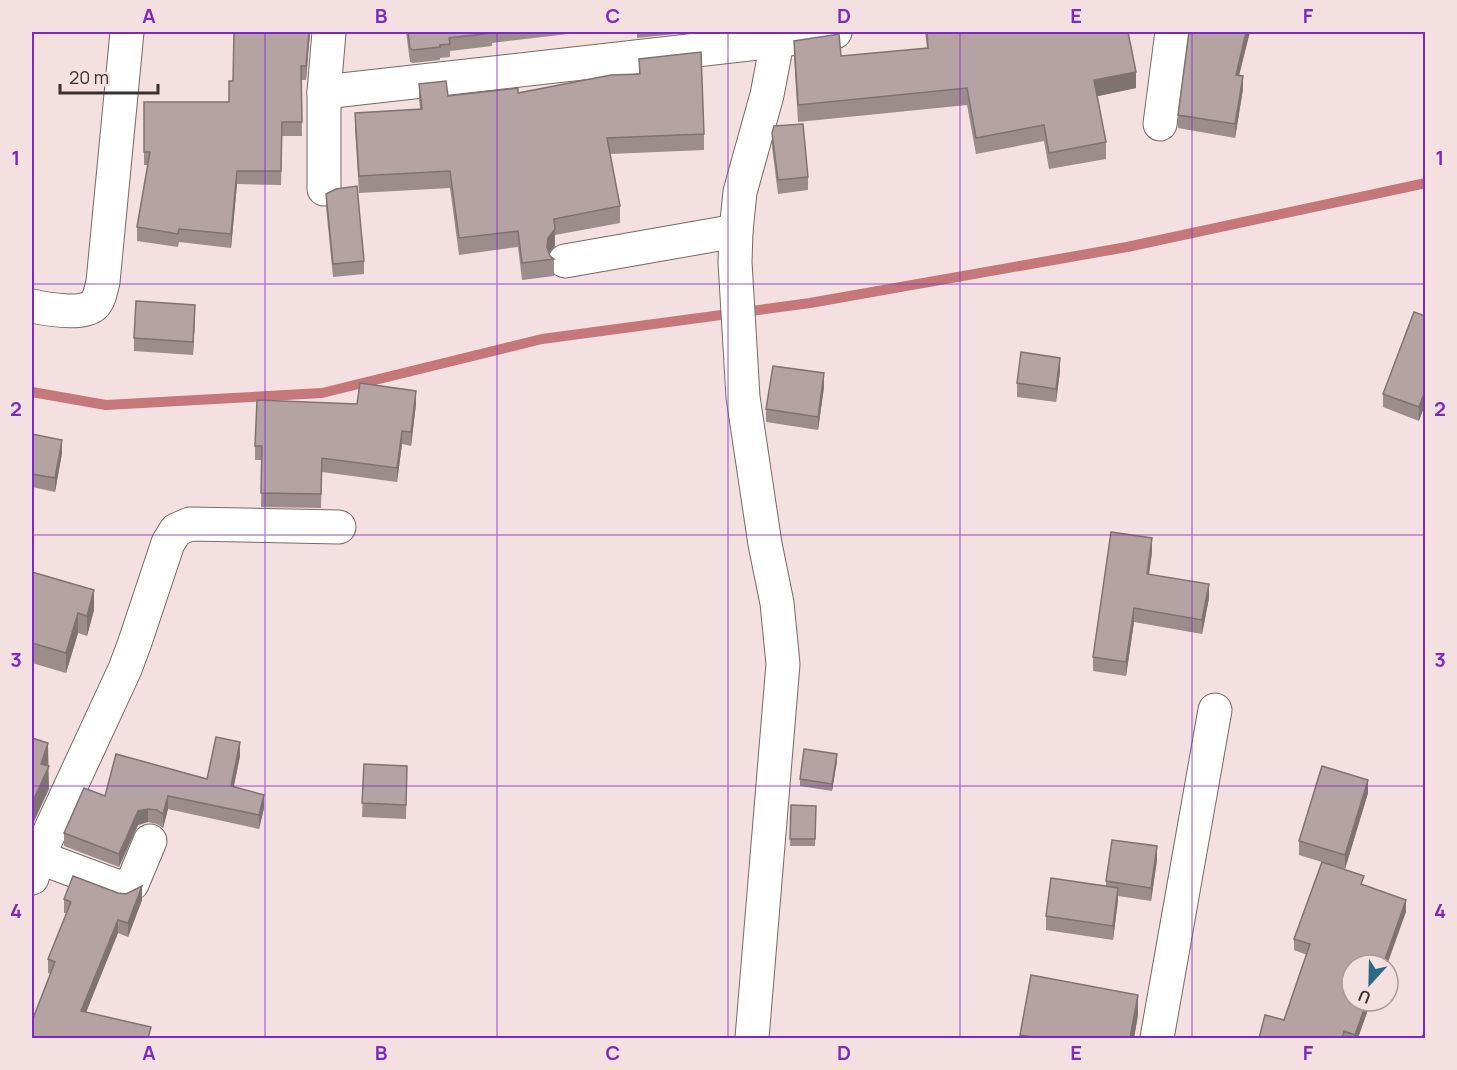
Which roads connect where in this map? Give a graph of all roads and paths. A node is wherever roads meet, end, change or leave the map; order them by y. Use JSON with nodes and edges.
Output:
{"nodes":[{"id":1,"x":127,"y":32,"type":"edge"},
{"id":2,"x":329,"y":32,"type":"edge"},
{"id":3,"x":835,"y":32,"type":"edge"},
{"id":4,"x":1172,"y":32,"type":"edge"},
{"id":5,"x":778,"y":36,"type":"edge"},
{"id":6,"x":324,"y":92,"type":"junction"},
{"id":7,"x":1160,"y":124,"type":"dead end"},
{"id":8,"x":324,"y":189,"type":"dead end"},
{"id":9,"x":736,"y":246,"type":"junction"},
{"id":10,"x":565,"y":261,"type":"dead end"},
{"id":11,"x":32,"y":306,"type":"edge"},
{"id":12,"x":339,"y":527,"type":"dead end"},
{"id":13,"x":1215,"y":710,"type":"dead end"},
{"id":14,"x":150,"y":841,"type":"dead end"},
{"id":15,"x":35,"y":868,"type":"edge"},
{"id":16,"x":752,"y":1038,"type":"edge"},
{"id":17,"x":1157,"y":1038,"type":"edge"}],
"edges":[{"from":1,"to":11,"type":"street"},
{"from":2,"to":6,"type":"street"},
{"from":3,"to":5,"type":"street"},
{"from":4,"to":7,"type":"street"},
{"from":5,"to":6,"type":"street"},
{"from":5,"to":9,"type":"street"},
{"from":6,"to":8,"type":"street"},
{"from":9,"to":10,"type":"street"},
{"from":9,"to":16,"type":"street"},
{"from":12,"to":15,"type":"street"},
{"from":13,"to":17,"type":"street"},
{"from":14,"to":15,"type":"street"}]}
